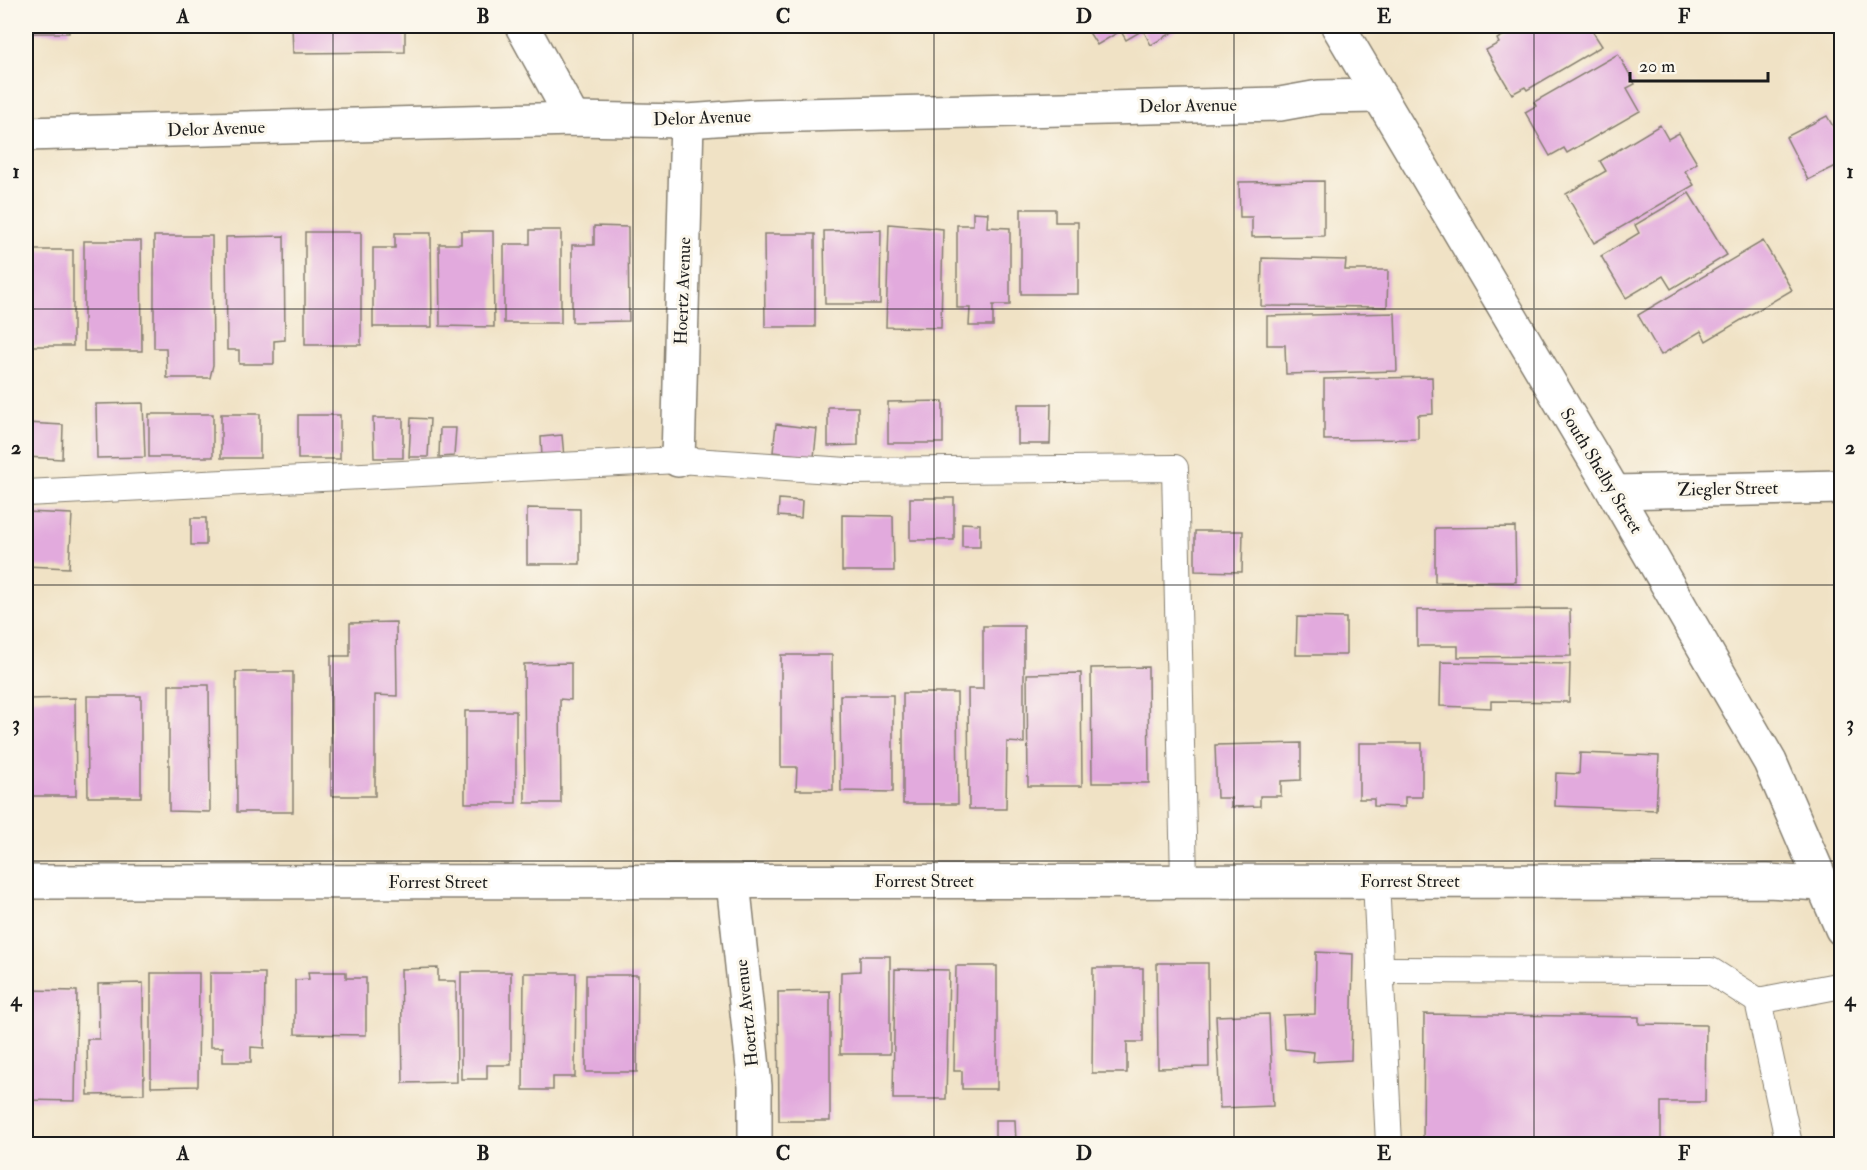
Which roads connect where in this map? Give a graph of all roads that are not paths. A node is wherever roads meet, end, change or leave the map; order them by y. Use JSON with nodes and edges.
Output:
{"nodes":[{"id":1,"x":522,"y":26,"type":"edge"},
{"id":2,"x":1338,"y":26,"type":"edge"},
{"id":3,"x":1378,"y":96,"type":"junction"},
{"id":4,"x":573,"y":118,"type":"junction"},
{"id":5,"x":687,"y":121,"type":"junction"},
{"id":6,"x":26,"y":134,"type":"edge"},
{"id":7,"x":678,"y":460,"type":"junction"},
{"id":8,"x":1842,"y":487,"type":"edge"},
{"id":9,"x":1614,"y":492,"type":"junction"},
{"id":10,"x":26,"y":493,"type":"edge"},
{"id":11,"x":1184,"y":881,"type":"junction"},
{"id":12,"x":1376,"y":881,"type":"junction"},
{"id":13,"x":26,"y":882,"type":"edge"},
{"id":14,"x":733,"y":882,"type":"junction"},
{"id":15,"x":1822,"y":884,"type":"junction"},
{"id":16,"x":1842,"y":929,"type":"edge"},
{"id":17,"x":1380,"y":970,"type":"junction"},
{"id":18,"x":1842,"y":985,"type":"edge"},
{"id":19,"x":1758,"y":1001,"type":"junction"},
{"id":20,"x":756,"y":1144,"type":"edge"},
{"id":21,"x":1389,"y":1144,"type":"edge"},
{"id":22,"x":1789,"y":1144,"type":"edge"}],
"edges":[{"from":1,"to":4,"type":"street"},
{"from":2,"to":3,"type":"street","name":"South Shelby Street"},
{"from":3,"to":5,"type":"street","name":"Delor Avenue"},
{"from":3,"to":9,"type":"street","name":"South Shelby Street"},
{"from":4,"to":5,"type":"street","name":"Delor Avenue"},
{"from":4,"to":6,"type":"street","name":"Delor Avenue"},
{"from":5,"to":7,"type":"street","name":"Hoertz Avenue"},
{"from":7,"to":10,"type":"lane"},
{"from":7,"to":11,"type":"lane"},
{"from":8,"to":9,"type":"street","name":"Ziegler Street"},
{"from":9,"to":15,"type":"street","name":"South Shelby Street"},
{"from":11,"to":12,"type":"street","name":"Forrest Street"},
{"from":11,"to":14,"type":"street","name":"Forrest Street"},
{"from":12,"to":15,"type":"street","name":"Forrest Street"},
{"from":12,"to":17,"type":"lane"},
{"from":13,"to":14,"type":"street","name":"Forrest Street"},
{"from":14,"to":20,"type":"street","name":"Hoertz Avenue"},
{"from":15,"to":16,"type":"street","name":"South Shelby Street"},
{"from":17,"to":19,"type":"lane"},
{"from":17,"to":21,"type":"lane"},
{"from":18,"to":19,"type":"lane"},
{"from":19,"to":22,"type":"lane"}]}
